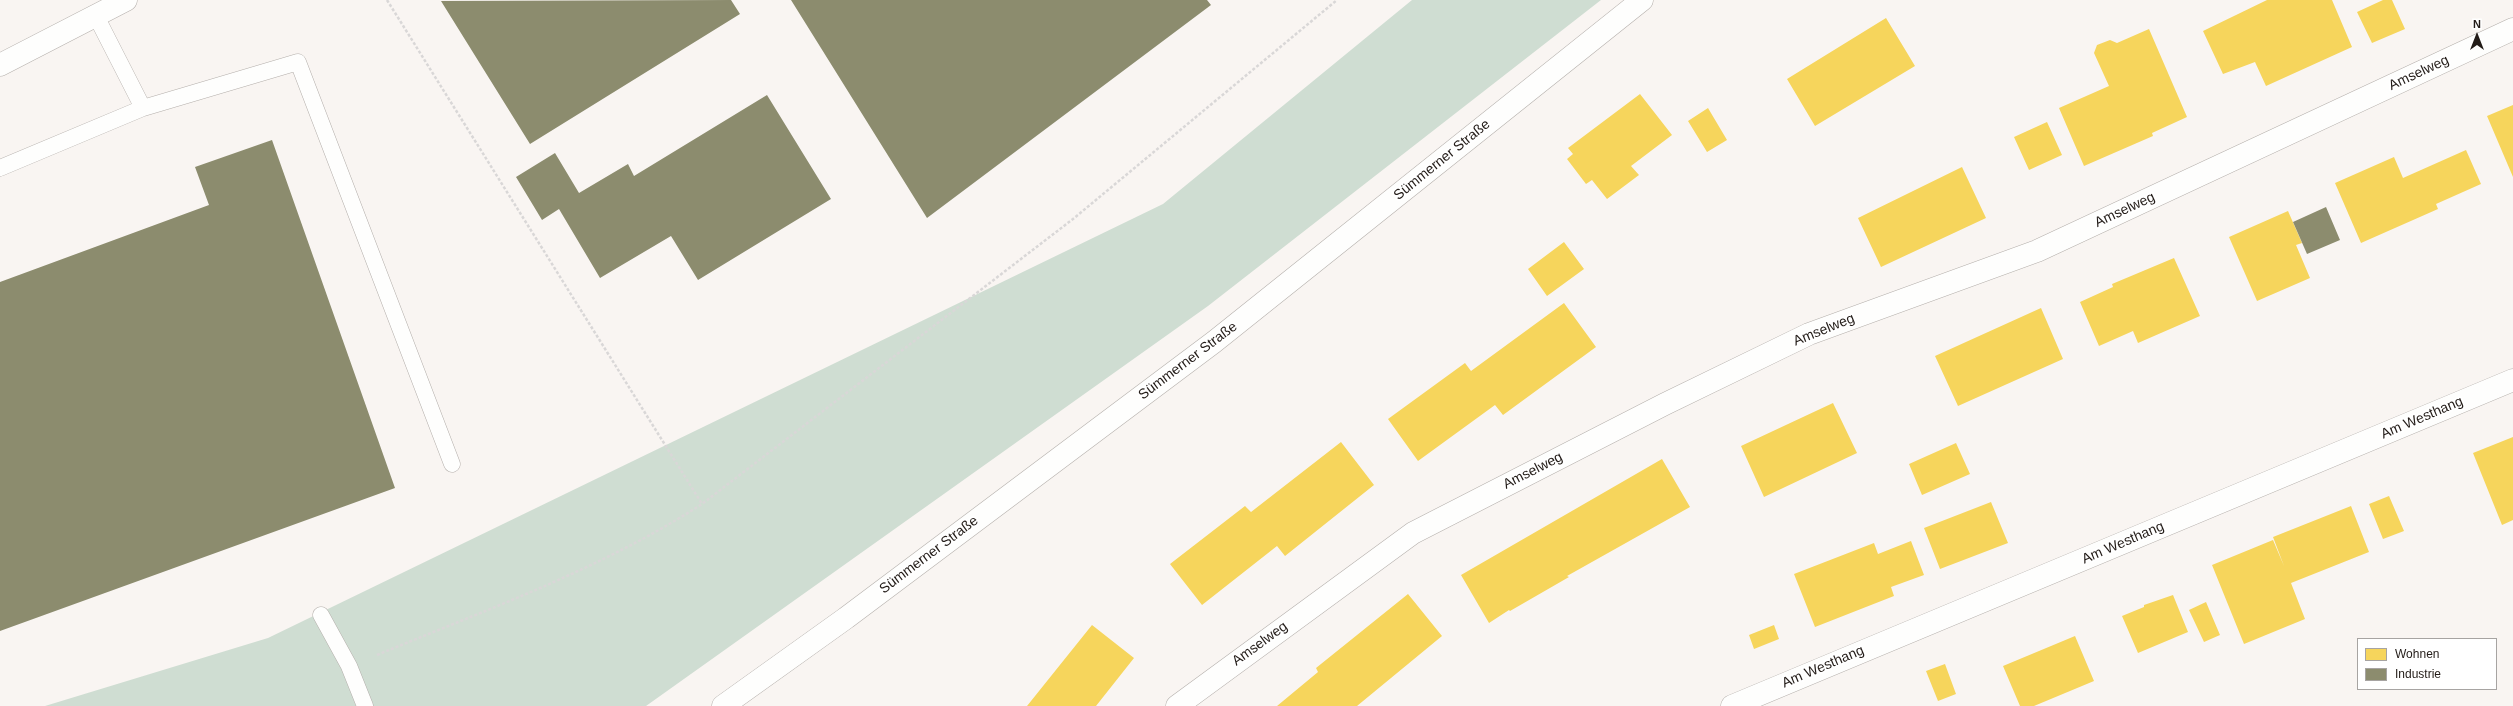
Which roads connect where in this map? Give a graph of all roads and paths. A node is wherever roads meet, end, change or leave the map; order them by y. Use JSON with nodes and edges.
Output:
{"nodes":[{"id":1,"x":126,"y":0,"type":"edge"},
{"id":2,"x":387,"y":0,"type":"edge"},
{"id":3,"x":1337,"y":0,"type":"edge"},
{"id":4,"x":1642,"y":0,"type":"edge"},
{"id":5,"x":96,"y":16,"type":"junction"},
{"id":6,"x":2513,"y":29,"type":"edge"},
{"id":7,"x":0,"y":65,"type":"edge"},
{"id":8,"x":143,"y":108,"type":"junction"},
{"id":9,"x":0,"y":168,"type":"edge"},
{"id":10,"x":2513,"y":380,"type":"edge"},
{"id":11,"x":452,"y":464,"type":"dead end"},
{"id":12,"x":702,"y":504,"type":"junction"},
{"id":13,"x":321,"y":615,"type":"dead end"},
{"id":14,"x":349,"y":666,"type":"junction"},
{"id":15,"x":365,"y":706,"type":"edge"},
{"id":16,"x":723,"y":706,"type":"edge"},
{"id":17,"x":1177,"y":706,"type":"edge"},
{"id":18,"x":1732,"y":706,"type":"edge"}],
"edges":[{"from":1,"to":5,"type":"street"},
{"from":2,"to":12,"type":"path"},
{"from":3,"to":12,"type":"path"},
{"from":4,"to":16,"type":"street","name":"Sümmerner Straße"},
{"from":5,"to":7,"type":"street"},
{"from":5,"to":8,"type":"lane"},
{"from":6,"to":17,"type":"street","name":"Amselweg"},
{"from":8,"to":9,"type":"lane"},
{"from":8,"to":11,"type":"lane"},
{"from":10,"to":18,"type":"street","name":"Am Westhang"},
{"from":12,"to":14,"type":"path"},
{"from":13,"to":14,"type":"lane"},
{"from":14,"to":15,"type":"lane"}]}
